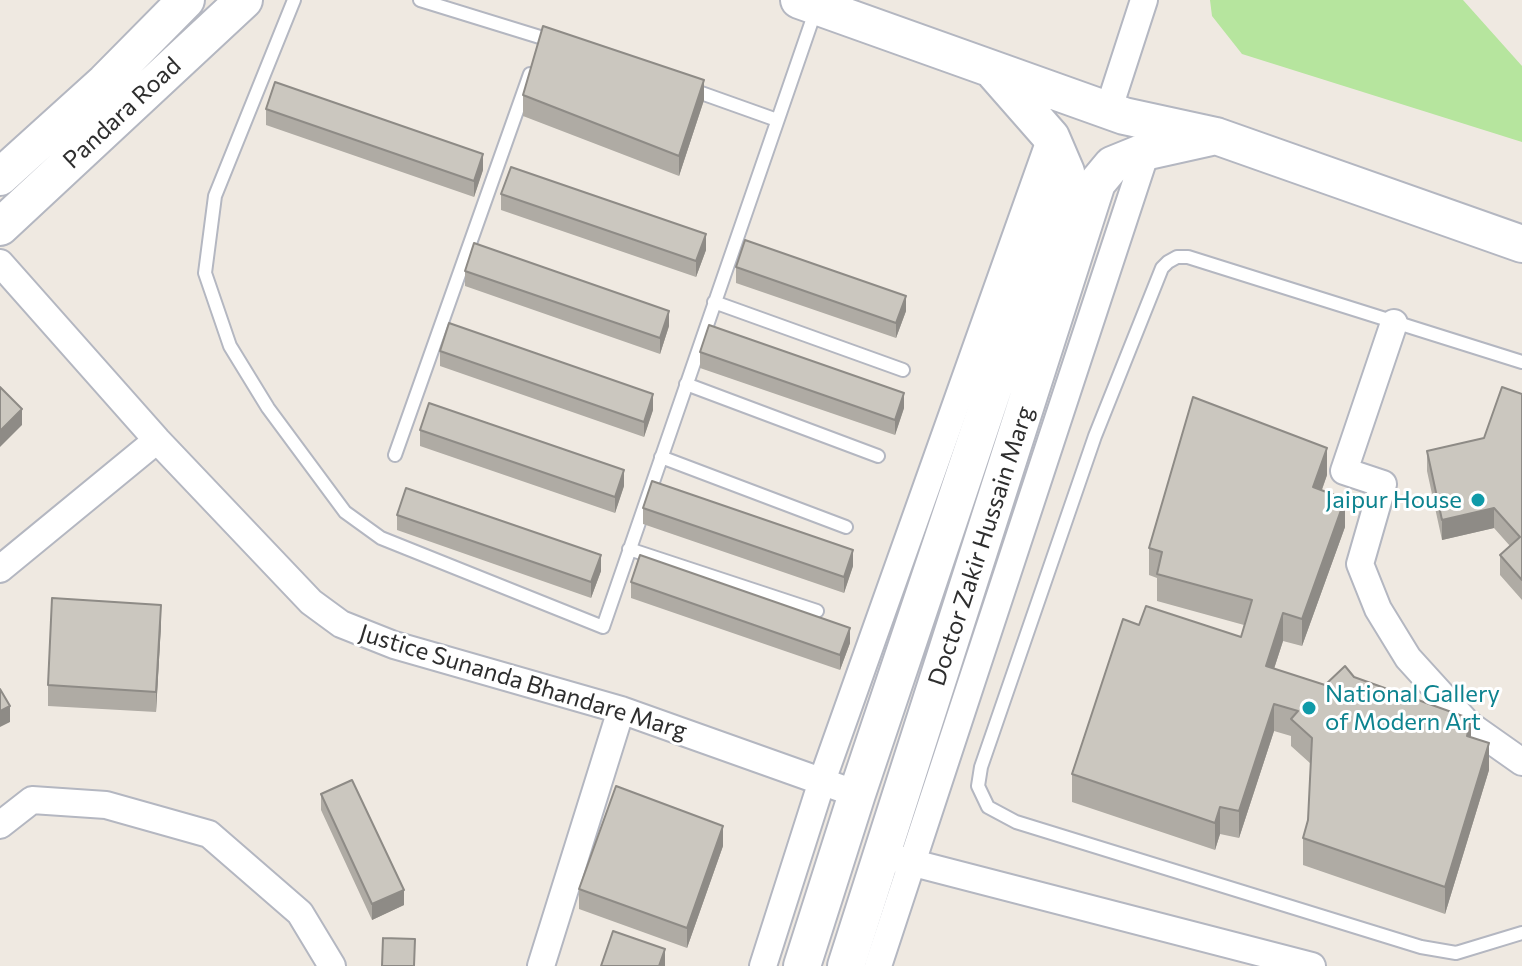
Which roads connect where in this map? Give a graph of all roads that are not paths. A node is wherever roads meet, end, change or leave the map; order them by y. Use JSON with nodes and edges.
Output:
{"nodes":[{"id":1,"x":186,"y":0,"type":"edge"},
{"id":2,"x":244,"y":0,"type":"edge"},
{"id":3,"x":294,"y":0,"type":"edge"},
{"id":4,"x":420,"y":0,"type":"edge"},
{"id":5,"x":1144,"y":0,"type":"edge"},
{"id":6,"x":808,"y":3,"type":"edge"},
{"id":7,"x":543,"y":37,"type":"junction"},
{"id":8,"x":572,"y":48,"type":"edge"},
{"id":9,"x":537,"y":52,"type":"edge"},
{"id":10,"x":532,"y":67,"type":"edge"},
{"id":11,"x":994,"y":72,"type":"junction"},
{"id":12,"x":675,"y":84,"type":"edge"},
{"id":13,"x":1108,"y":111,"type":"junction"},
{"id":14,"x":777,"y":120,"type":"junction"},
{"id":15,"x":1216,"y":136,"type":"junction"},
{"id":16,"x":1051,"y":137,"type":"junction"},
{"id":17,"x":0,"y":177,"type":"edge"},
{"id":18,"x":0,"y":227,"type":"edge"},
{"id":19,"x":1522,"y":244,"type":"edge"},
{"id":20,"x":0,"y":263,"type":"edge"},
{"id":21,"x":714,"y":302,"type":"junction"},
{"id":22,"x":1394,"y":323,"type":"junction"},
{"id":23,"x":1522,"y":362,"type":"edge"},
{"id":24,"x":903,"y":370,"type":"dead end"},
{"id":25,"x":686,"y":384,"type":"junction"},
{"id":26,"x":157,"y":440,"type":"junction"},
{"id":27,"x":395,"y":455,"type":"dead end"},
{"id":28,"x":878,"y":456,"type":"dead end"},
{"id":29,"x":661,"y":457,"type":"junction"},
{"id":30,"x":846,"y":527,"type":"dead end"},
{"id":31,"x":629,"y":549,"type":"junction"},
{"id":32,"x":0,"y":569,"type":"edge"},
{"id":33,"x":817,"y":611,"type":"dead end"},
{"id":34,"x":621,"y":710,"type":"junction"},
{"id":35,"x":1522,"y":762,"type":"edge"},
{"id":36,"x":822,"y":781,"type":"junction"},
{"id":37,"x":857,"y":794,"type":"junction"},
{"id":38,"x":0,"y":825,"type":"edge"},
{"id":39,"x":898,"y":859,"type":"junction"},
{"id":40,"x":1522,"y":933,"type":"edge"},
{"id":41,"x":332,"y":966,"type":"edge"},
{"id":42,"x":541,"y":966,"type":"edge"},
{"id":43,"x":763,"y":966,"type":"edge"},
{"id":44,"x":802,"y":966,"type":"edge"},
{"id":45,"x":846,"y":966,"type":"edge"},
{"id":46,"x":878,"y":966,"type":"edge"},
{"id":47,"x":1312,"y":966,"type":"edge"}],
"edges":[{"from":1,"to":17,"type":"main road","name":"Pandara Road"},
{"from":2,"to":18,"type":"main road","name":"Pandara Road"},
{"from":3,"to":31,"type":"lane"},
{"from":4,"to":7,"type":"lane"},
{"from":5,"to":13,"type":"street"},
{"from":6,"to":11,"type":"main road"},
{"from":6,"to":14,"type":"lane"},
{"from":7,"to":8,"type":"lane"},
{"from":7,"to":9,"type":"lane"},
{"from":10,"to":27,"type":"lane"},
{"from":11,"to":13,"type":"main road"},
{"from":11,"to":16,"type":"main road","name":"Doctor Zakir Hussain Marg"},
{"from":12,"to":14,"type":"lane"},
{"from":13,"to":15,"type":"main road"},
{"from":14,"to":21,"type":"lane"},
{"from":15,"to":19,"type":"main road"},
{"from":15,"to":39,"type":"main road","name":"Doctor Zakir Hussain Marg"},
{"from":16,"to":36,"type":"street"},
{"from":16,"to":37,"type":"main road","name":"Doctor Zakir Hussain Marg"},
{"from":20,"to":26,"type":"street","name":"Justice Sunanda Bhandare Marg"},
{"from":21,"to":24,"type":"lane"},
{"from":21,"to":25,"type":"lane"},
{"from":22,"to":23,"type":"lane"},
{"from":22,"to":35,"type":"street"},
{"from":22,"to":40,"type":"lane"},
{"from":25,"to":28,"type":"lane"},
{"from":25,"to":29,"type":"lane"},
{"from":26,"to":32,"type":"street"},
{"from":26,"to":34,"type":"street","name":"Justice Sunanda Bhandare Marg"},
{"from":29,"to":30,"type":"lane"},
{"from":29,"to":31,"type":"lane"},
{"from":31,"to":33,"type":"lane"},
{"from":34,"to":36,"type":"street","name":"Justice Sunanda Bhandare Marg"},
{"from":34,"to":42,"type":"street"},
{"from":36,"to":37,"type":"street","name":"Justice Sunanda Bhandare Marg"},
{"from":36,"to":43,"type":"street"},
{"from":37,"to":44,"type":"main road","name":"Doctor Zakir Hussain Marg"},
{"from":38,"to":41,"type":"street"},
{"from":39,"to":45,"type":"main road","name":"Doctor Zakir Hussain Marg"},
{"from":39,"to":46,"type":"street","name":"Doctor Zakir Hussain Marg"},
{"from":39,"to":47,"type":"street"}]}
